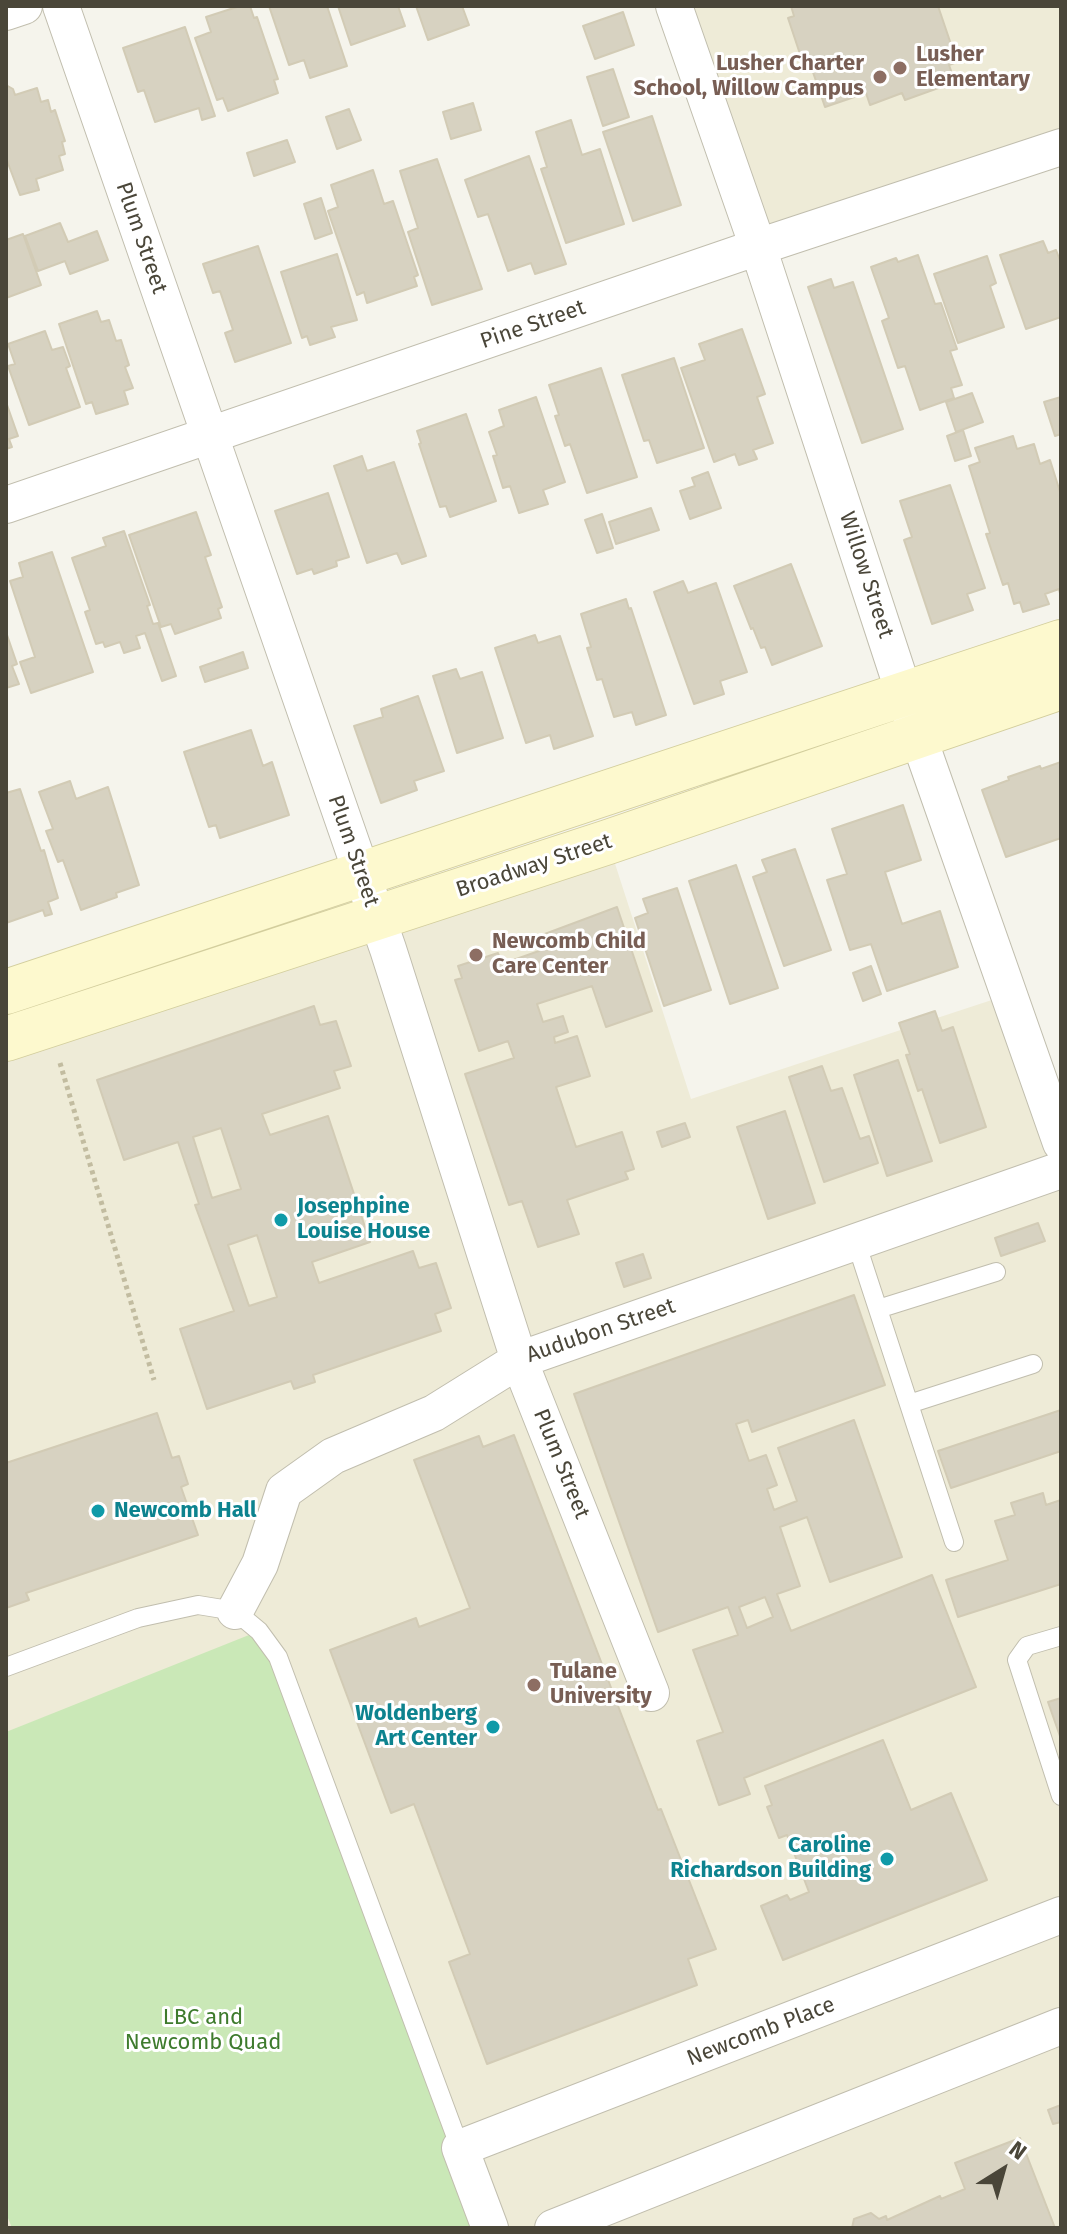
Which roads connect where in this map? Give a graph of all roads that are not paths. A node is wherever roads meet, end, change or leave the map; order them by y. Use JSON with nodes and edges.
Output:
{"nodes":[{"id":1,"x":24,"y":6,"type":"edge"},
{"id":2,"x":61,"y":6,"type":"edge"},
{"id":3,"x":674,"y":6,"type":"edge"},
{"id":4,"x":6,"y":12,"type":"edge"},
{"id":5,"x":1061,"y":147,"type":"edge"},
{"id":6,"x":758,"y":247,"type":"junction"},
{"id":7,"x":209,"y":437,"type":"junction"},
{"id":8,"x":6,"y":505,"type":"edge"},
{"id":9,"x":1061,"y":642,"type":"edge"},
{"id":10,"x":1061,"y":687,"type":"edge"},
{"id":11,"x":905,"y":695,"type":"junction"},
{"id":12,"x":918,"y":736,"type":"junction"},
{"id":13,"x":362,"y":875,"type":"junction"},
{"id":14,"x":376,"y":917,"type":"junction"},
{"id":15,"x":6,"y":992,"type":"edge"},
{"id":16,"x":6,"y":1039,"type":"edge"},
{"id":17,"x":1061,"y":1143,"type":"edge"},
{"id":18,"x":1061,"y":1170,"type":"edge"},
{"id":19,"x":856,"y":1242,"type":"junction"},
{"id":20,"x":996,"y":1272,"type":"dead end"},
{"id":21,"x":878,"y":1309,"type":"junction"},
{"id":22,"x":519,"y":1360,"type":"junction"},
{"id":23,"x":1033,"y":1364,"type":"dead end"},
{"id":24,"x":909,"y":1404,"type":"junction"},
{"id":25,"x":954,"y":1542,"type":"dead end"},
{"id":26,"x":235,"y":1611,"type":"junction"},
{"id":27,"x":1061,"y":1636,"type":"edge"},
{"id":28,"x":6,"y":1667,"type":"edge"},
{"id":29,"x":651,"y":1693,"type":"dead end"},
{"id":30,"x":1061,"y":1796,"type":"edge"},
{"id":31,"x":1061,"y":1915,"type":"edge"},
{"id":32,"x":1061,"y":2026,"type":"edge"},
{"id":33,"x":460,"y":2148,"type":"junction"},
{"id":34,"x":490,"y":2228,"type":"edge"},
{"id":35,"x":553,"y":2228,"type":"edge"}],
"edges":[{"from":1,"to":4,"type":"street"},
{"from":2,"to":7,"type":"street","name":"Plum Street"},
{"from":3,"to":6,"type":"street","name":"Willow Street"},
{"from":5,"to":6,"type":"street","name":"Pine Street"},
{"from":6,"to":7,"type":"street","name":"Pine Street"},
{"from":6,"to":11,"type":"street","name":"Willow Street"},
{"from":7,"to":8,"type":"street","name":"Pine Street"},
{"from":7,"to":13,"type":"street","name":"Plum Street"},
{"from":9,"to":11,"type":"street","name":"Broadway Street"},
{"from":10,"to":12,"type":"street","name":"Broadway Street"},
{"from":11,"to":12,"type":"street","name":"Willow Street"},
{"from":11,"to":13,"type":"street","name":"Broadway Street"},
{"from":12,"to":14,"type":"street","name":"Broadway Street"},
{"from":12,"to":17,"type":"street","name":"Willow Street"},
{"from":13,"to":14,"type":"street","name":"Plum Street"},
{"from":13,"to":15,"type":"street","name":"Broadway Street"},
{"from":14,"to":16,"type":"street","name":"Broadway Street"},
{"from":14,"to":22,"type":"street","name":"Plum Street"},
{"from":18,"to":19,"type":"street","name":"Audubon Street"},
{"from":19,"to":21,"type":"lane"},
{"from":19,"to":22,"type":"street","name":"Audubon Street"},
{"from":20,"to":21,"type":"lane"},
{"from":21,"to":24,"type":"lane"},
{"from":22,"to":26,"type":"street","name":"Audubon Street"},
{"from":22,"to":29,"type":"street","name":"Plum Street"},
{"from":23,"to":24,"type":"lane"},
{"from":24,"to":25,"type":"lane"},
{"from":26,"to":28,"type":"lane"},
{"from":26,"to":33,"type":"lane"},
{"from":27,"to":30,"type":"lane"},
{"from":31,"to":33,"type":"street","name":"Newcomb Place"},
{"from":32,"to":35,"type":"street"},
{"from":33,"to":34,"type":"street"}]}
